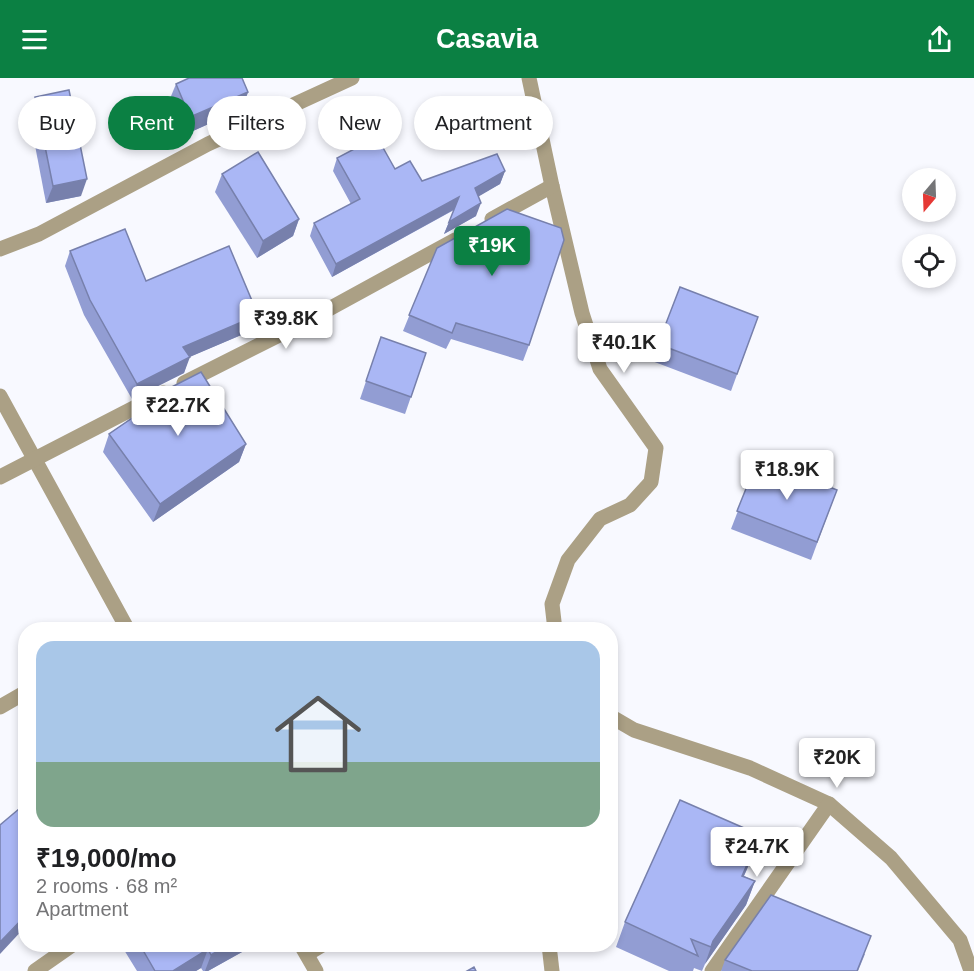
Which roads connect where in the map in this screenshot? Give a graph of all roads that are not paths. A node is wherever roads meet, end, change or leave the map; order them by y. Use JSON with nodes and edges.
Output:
{"nodes":[{"id":1,"x":352,"y":78,"type":"edge"},
{"id":2,"x":529,"y":78,"type":"edge"},
{"id":3,"x":552,"y":186,"type":"junction"},
{"id":4,"x":0,"y":249,"type":"edge"},
{"id":5,"x":0,"y":396,"type":"edge"},
{"id":6,"x":34,"y":458,"type":"junction"},
{"id":7,"x":0,"y":477,"type":"edge"},
{"id":8,"x":124,"y":622,"type":"edge"},
{"id":9,"x":554,"y":622,"type":"edge"},
{"id":10,"x":18,"y":696,"type":"edge"},
{"id":11,"x":0,"y":706,"type":"edge"},
{"id":12,"x":618,"y":721,"type":"edge"},
{"id":13,"x":829,"y":804,"type":"junction"},
{"id":14,"x":62,"y":952,"type":"edge"},
{"id":15,"x":305,"y":952,"type":"edge"},
{"id":16,"x":550,"y":952,"type":"edge"},
{"id":17,"x":35,"y":971,"type":"edge"},
{"id":18,"x":316,"y":971,"type":"edge"},
{"id":19,"x":552,"y":971,"type":"edge"},
{"id":20,"x":712,"y":971,"type":"edge"},
{"id":21,"x":971,"y":971,"type":"edge"}],
"edges":[{"from":1,"to":4,"type":"street"},
{"from":2,"to":3,"type":"street"},
{"from":3,"to":6,"type":"street"},
{"from":3,"to":9,"type":"street"},
{"from":5,"to":6,"type":"street"},
{"from":6,"to":7,"type":"street"},
{"from":6,"to":8,"type":"street"},
{"from":10,"to":11,"type":"street"},
{"from":12,"to":13,"type":"street"},
{"from":13,"to":20,"type":"street"},
{"from":13,"to":21,"type":"street"},
{"from":14,"to":17,"type":"street"},
{"from":15,"to":18,"type":"street"},
{"from":16,"to":19,"type":"street"}]}
